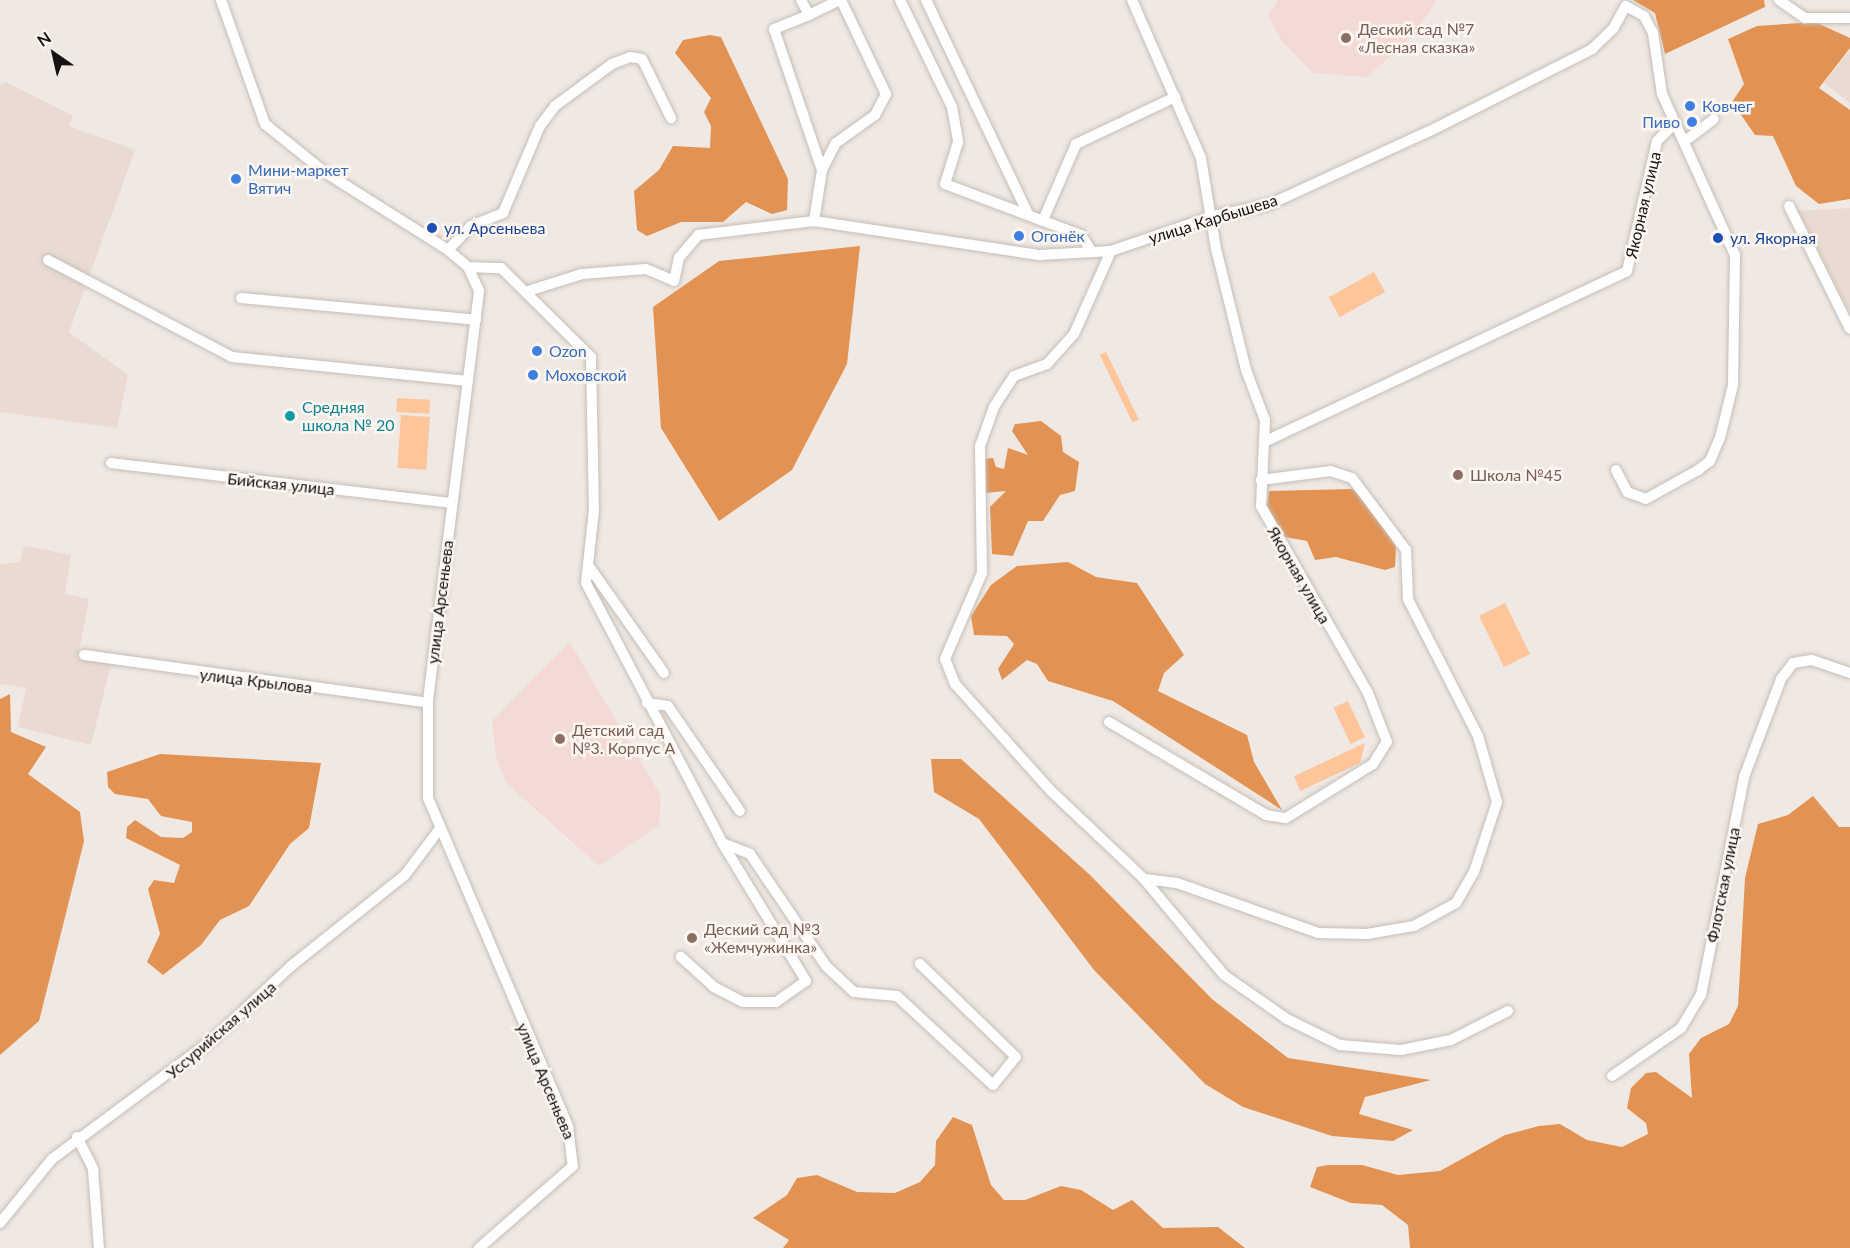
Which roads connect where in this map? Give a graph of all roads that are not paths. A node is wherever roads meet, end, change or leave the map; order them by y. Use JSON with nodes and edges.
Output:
{"nodes":[{"id":1,"x":221,"y":0,"type":"edge"},
{"id":2,"x":801,"y":0,"type":"edge"},
{"id":3,"x":840,"y":0,"type":"edge"},
{"id":4,"x":900,"y":0,"type":"edge"},
{"id":5,"x":926,"y":0,"type":"edge"},
{"id":6,"x":1132,"y":0,"type":"edge"},
{"id":7,"x":1779,"y":0,"type":"edge"},
{"id":8,"x":1624,"y":3,"type":"edge"},
{"id":9,"x":809,"y":15,"type":"junction"},
{"id":10,"x":1850,"y":18,"type":"edge"},
{"id":11,"x":1175,"y":98,"type":"junction"},
{"id":12,"x":671,"y":118,"type":"dead end"},
{"id":13,"x":1714,"y":119,"type":"dead end"},
{"id":14,"x":1674,"y":124,"type":"junction"},
{"id":15,"x":1685,"y":141,"type":"junction"},
{"id":16,"x":822,"y":170,"type":"junction"},
{"id":17,"x":1789,"y":206,"type":"dead end"},
{"id":18,"x":1028,"y":214,"type":"junction"},
{"id":19,"x":1214,"y":216,"type":"junction"},
{"id":20,"x":1043,"y":220,"type":"junction"},
{"id":21,"x":814,"y":221,"type":"junction"},
{"id":22,"x":448,"y":250,"type":"junction"},
{"id":23,"x":1111,"y":251,"type":"junction"},
{"id":24,"x":1092,"y":252,"type":"junction"},
{"id":25,"x":48,"y":260,"type":"dead end"},
{"id":26,"x":468,"y":267,"type":"junction"},
{"id":27,"x":528,"y":291,"type":"junction"},
{"id":28,"x":241,"y":298,"type":"dead end"},
{"id":29,"x":476,"y":320,"type":"junction"},
{"id":30,"x":1850,"y":329,"type":"edge"},
{"id":31,"x":468,"y":381,"type":"junction"},
{"id":32,"x":1264,"y":442,"type":"junction"},
{"id":33,"x":111,"y":463,"type":"dead end"},
{"id":34,"x":1616,"y":470,"type":"dead end"},
{"id":35,"x":1261,"y":480,"type":"junction"},
{"id":36,"x":452,"y":503,"type":"junction"},
{"id":37,"x":588,"y":565,"type":"junction"},
{"id":38,"x":84,"y":655,"type":"dead end"},
{"id":39,"x":664,"y":673,"type":"dead end"},
{"id":40,"x":1850,"y":673,"type":"edge"},
{"id":41,"x":428,"y":703,"type":"junction"},
{"id":42,"x":648,"y":703,"type":"junction"},
{"id":43,"x":1109,"y":722,"type":"dead end"},
{"id":44,"x":740,"y":811,"type":"dead end"},
{"id":45,"x":438,"y":831,"type":"junction"},
{"id":46,"x":722,"y":843,"type":"junction"},
{"id":47,"x":1143,"y":879,"type":"junction"},
{"id":48,"x":681,"y":957,"type":"dead end"},
{"id":49,"x":920,"y":964,"type":"dead end"},
{"id":50,"x":1508,"y":1011,"type":"dead end"},
{"id":51,"x":1612,"y":1076,"type":"dead end"},
{"id":52,"x":77,"y":1137,"type":"junction"},
{"id":53,"x":0,"y":1223,"type":"edge"},
{"id":54,"x":99,"y":1248,"type":"edge"},
{"id":55,"x":479,"y":1248,"type":"edge"}],
"edges":[{"from":1,"to":22,"type":"street","name":"улица Арсеньева"},
{"from":2,"to":9,"type":"street"},
{"from":3,"to":9,"type":"street"},
{"from":3,"to":16,"type":"street"},
{"from":4,"to":18,"type":"street"},
{"from":5,"to":18,"type":"street"},
{"from":6,"to":11,"type":"street"},
{"from":7,"to":10,"type":"street"},
{"from":8,"to":14,"type":"street","name":"Якорная улица"},
{"from":8,"to":19,"type":"street","name":"улица Карбышева"},
{"from":9,"to":16,"type":"street"},
{"from":11,"to":19,"type":"street"},
{"from":11,"to":20,"type":"street"},
{"from":12,"to":22,"type":"street"},
{"from":13,"to":15,"type":"street"},
{"from":14,"to":15,"type":"street","name":"Якорная улица"},
{"from":14,"to":32,"type":"street","name":"Якорная улица"},
{"from":15,"to":34,"type":"street","name":"Якорная улица"},
{"from":16,"to":21,"type":"street"},
{"from":17,"to":30,"type":"street"},
{"from":18,"to":20,"type":"street"},
{"from":19,"to":23,"type":"street","name":"улица Карбышева"},
{"from":19,"to":32,"type":"street"},
{"from":20,"to":24,"type":"street"},
{"from":21,"to":24,"type":"street","name":"улица Карбышева"},
{"from":21,"to":27,"type":"street","name":"улица Карбышева"},
{"from":22,"to":26,"type":"street","name":"улица Арсеньева"},
{"from":23,"to":24,"type":"street","name":"улица Карбышева"},
{"from":23,"to":47,"type":"street"},
{"from":25,"to":31,"type":"street"},
{"from":26,"to":27,"type":"street"},
{"from":26,"to":29,"type":"street","name":"улица Арсеньева"},
{"from":27,"to":37,"type":"street"},
{"from":28,"to":29,"type":"street"},
{"from":29,"to":31,"type":"street","name":"улица Арсеньева"},
{"from":31,"to":36,"type":"street","name":"улица Арсеньева"},
{"from":32,"to":35,"type":"street","name":"Якорная улица"},
{"from":33,"to":36,"type":"street","name":"Бийская улица"},
{"from":35,"to":43,"type":"street","name":"Якорная улица"},
{"from":35,"to":47,"type":"street"},
{"from":36,"to":41,"type":"street","name":"улица Арсеньева"},
{"from":37,"to":39,"type":"street"},
{"from":37,"to":42,"type":"street"},
{"from":38,"to":41,"type":"street","name":"улица Крылова"},
{"from":40,"to":51,"type":"street","name":"Флотская улица"},
{"from":41,"to":45,"type":"street","name":"улица Арсеньева"},
{"from":42,"to":44,"type":"street"},
{"from":42,"to":46,"type":"street"},
{"from":45,"to":52,"type":"street","name":"Уссурийская улица"},
{"from":45,"to":55,"type":"street","name":"улица Арсеньева"},
{"from":46,"to":48,"type":"street"},
{"from":46,"to":49,"type":"street"},
{"from":47,"to":50,"type":"street"},
{"from":52,"to":53,"type":"street","name":"Уссурийская улица"},
{"from":52,"to":54,"type":"street"}]}
